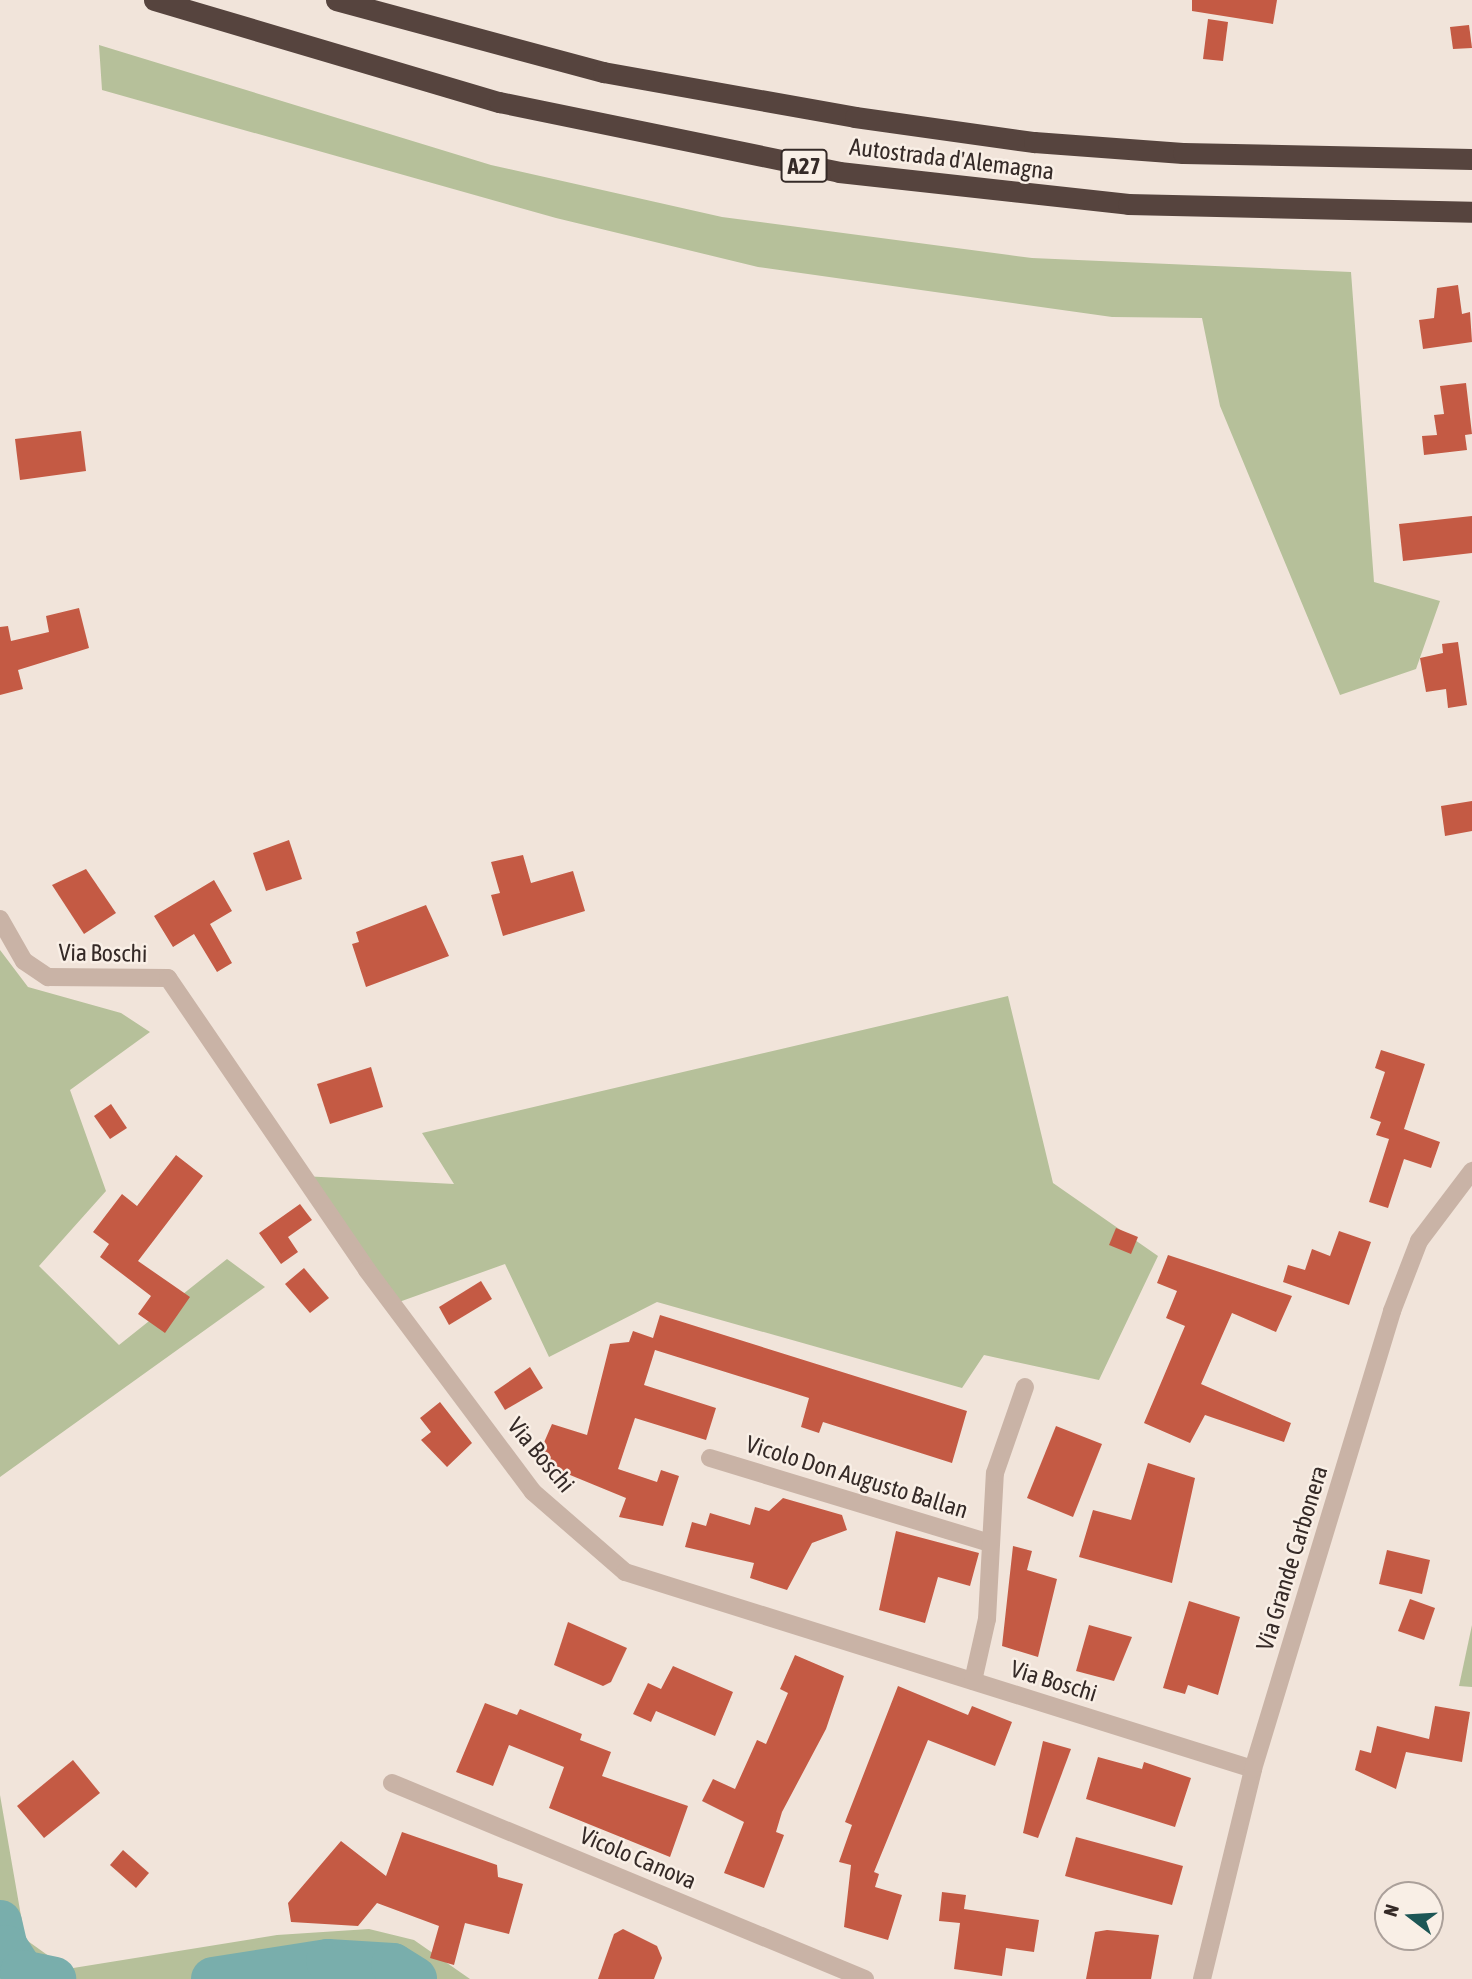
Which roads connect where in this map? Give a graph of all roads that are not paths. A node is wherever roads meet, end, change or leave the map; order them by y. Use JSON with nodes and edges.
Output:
{"nodes":[{"id":1,"x":154,"y":0,"type":"edge"},
{"id":2,"x":336,"y":0,"type":"edge"},
{"id":3,"x":1472,"y":159,"type":"edge"},
{"id":4,"x":1472,"y":212,"type":"edge"},
{"id":5,"x":0,"y":919,"type":"edge"},
{"id":6,"x":1472,"y":1171,"type":"edge"},
{"id":7,"x":1025,"y":1387,"type":"dead end"},
{"id":8,"x":710,"y":1458,"type":"dead end"},
{"id":9,"x":989,"y":1543,"type":"junction"},
{"id":10,"x":973,"y":1681,"type":"junction"},
{"id":11,"x":1253,"y":1769,"type":"junction"},
{"id":12,"x":392,"y":1783,"type":"dead end"},
{"id":13,"x":865,"y":1979,"type":"edge"},
{"id":14,"x":1202,"y":1979,"type":"edge"}],
"edges":[{"from":1,"to":4,"type":"highway","name":"Autostrada d'Alemagna","number":"A27"},
{"from":2,"to":3,"type":"highway","name":"Autostrada d'Alemagna","number":"A27"},
{"from":5,"to":10,"type":"street","name":"Via Boschi"},
{"from":6,"to":11,"type":"street","name":"Via Grande Carbonera"},
{"from":7,"to":9,"type":"street","name":"Vicolo Don Augusto Ballan"},
{"from":8,"to":9,"type":"street","name":"Vicolo Don Augusto Ballan"},
{"from":9,"to":10,"type":"street","name":"Vicolo Don Augusto Ballan"},
{"from":10,"to":11,"type":"street","name":"Via Boschi"},
{"from":11,"to":14,"type":"street","name":"Via Grande Carbonera"},
{"from":12,"to":13,"type":"street","name":"Vicolo Canova"}]}
